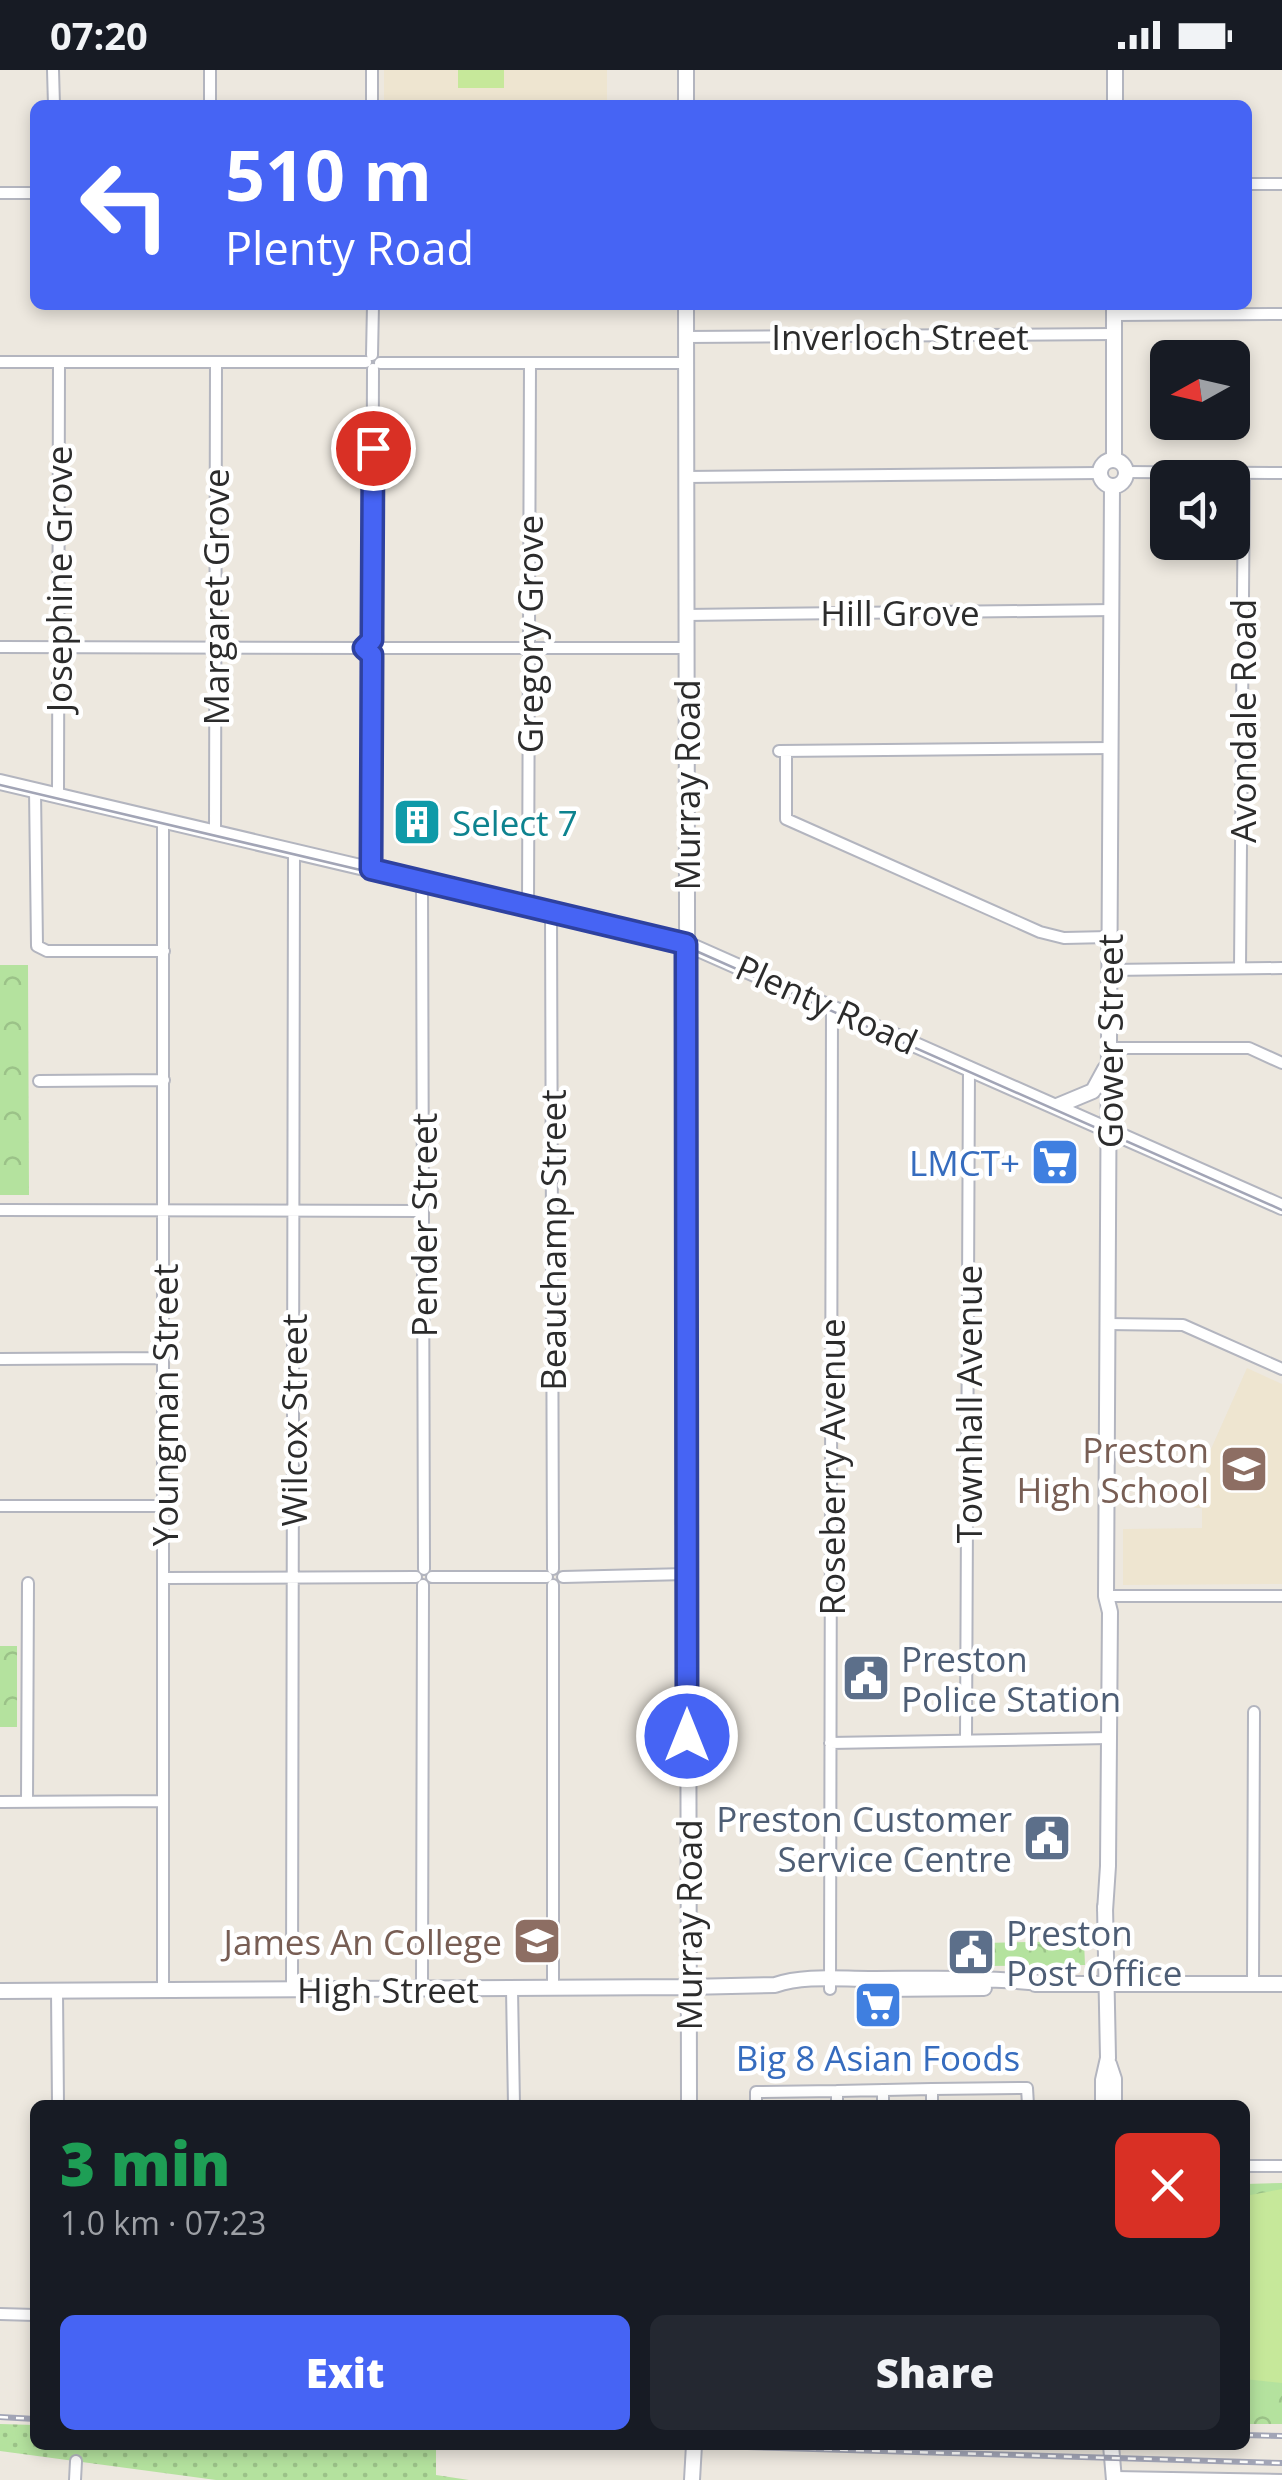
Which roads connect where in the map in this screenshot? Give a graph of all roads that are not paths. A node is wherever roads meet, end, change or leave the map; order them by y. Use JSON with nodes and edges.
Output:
{"nodes":[{"id":1,"x":54,"y":70,"type":"edge"},
{"id":2,"x":210,"y":70,"type":"edge"},
{"id":3,"x":372,"y":70,"type":"edge"},
{"id":4,"x":686,"y":70,"type":"edge"},
{"id":5,"x":1115,"y":70,"type":"edge"},
{"id":6,"x":54,"y":100,"type":"edge"},
{"id":7,"x":210,"y":100,"type":"edge"},
{"id":8,"x":372,"y":100,"type":"edge"},
{"id":9,"x":686,"y":100,"type":"edge"},
{"id":10,"x":1115,"y":100,"type":"edge"},
{"id":11,"x":1252,"y":184,"type":"edge"},
{"id":12,"x":1282,"y":184,"type":"edge"},
{"id":13,"x":30,"y":193,"type":"edge"},
{"id":14,"x":0,"y":194,"type":"edge"},
{"id":15,"x":373,"y":310,"type":"edge"},
{"id":16,"x":686,"y":310,"type":"edge"},
{"id":17,"x":1114,"y":310,"type":"edge"},
{"id":18,"x":1282,"y":314,"type":"edge"},
{"id":19,"x":1114,"y":334,"type":"junction"},
{"id":20,"x":686,"y":337,"type":"junction"},
{"id":21,"x":0,"y":362,"type":"edge"},
{"id":22,"x":216,"y":362,"type":"junction"},
{"id":23,"x":373,"y":362,"type":"junction"},
{"id":24,"x":58,"y":363,"type":"junction"},
{"id":25,"x":530,"y":363,"type":"junction"},
{"id":26,"x":686,"y":363,"type":"junction"},
{"id":27,"x":1114,"y":460,"type":"junction"},
{"id":28,"x":1126,"y":472,"type":"junction"},
{"id":29,"x":1150,"y":472,"type":"edge"},
{"id":30,"x":1100,"y":473,"type":"junction"},
{"id":31,"x":1250,"y":473,"type":"edge"},
{"id":32,"x":1282,"y":473,"type":"edge"},
{"id":33,"x":686,"y":477,"type":"junction"},
{"id":34,"x":1112,"y":486,"type":"junction"},
{"id":35,"x":1243,"y":560,"type":"edge"},
{"id":36,"x":1113,"y":610,"type":"junction"},
{"id":37,"x":686,"y":615,"type":"junction"},
{"id":38,"x":0,"y":647,"type":"edge"},
{"id":39,"x":58,"y":647,"type":"junction"},
{"id":40,"x":215,"y":647,"type":"junction"},
{"id":41,"x":372,"y":648,"type":"junction"},
{"id":42,"x":530,"y":648,"type":"junction"},
{"id":43,"x":686,"y":648,"type":"junction"},
{"id":44,"x":1112,"y":748,"type":"junction"},
{"id":45,"x":0,"y":782,"type":"edge"},
{"id":46,"x":35,"y":790,"type":"junction"},
{"id":47,"x":58,"y":795,"type":"junction"},
{"id":48,"x":164,"y":820,"type":"junction"},
{"id":49,"x":215,"y":832,"type":"junction"},
{"id":50,"x":294,"y":851,"type":"junction"},
{"id":51,"x":371,"y":869,"type":"junction"},
{"id":52,"x":422,"y":881,"type":"junction"},
{"id":53,"x":528,"y":906,"type":"junction"},
{"id":54,"x":550,"y":911,"type":"junction"},
{"id":55,"x":1109,"y":937,"type":"junction"},
{"id":56,"x":686,"y":944,"type":"junction"},
{"id":57,"x":164,"y":951,"type":"junction"},
{"id":58,"x":1240,"y":968,"type":"junction"},
{"id":59,"x":1282,"y":968,"type":"edge"},
{"id":60,"x":1109,"y":970,"type":"junction"},
{"id":61,"x":832,"y":1006,"type":"junction"},
{"id":62,"x":1108,"y":1053,"type":"junction"},
{"id":63,"x":1282,"y":1063,"type":"edge"},
{"id":64,"x":969,"y":1067,"type":"junction"},
{"id":65,"x":164,"y":1080,"type":"junction"},
{"id":66,"x":38,"y":1081,"type":"dead end"},
{"id":67,"x":1057,"y":1106,"type":"junction"},
{"id":68,"x":1108,"y":1129,"type":"junction"},
{"id":69,"x":1282,"y":1207,"type":"edge"},
{"id":70,"x":0,"y":1210,"type":"edge"},
{"id":71,"x":164,"y":1210,"type":"junction"},
{"id":72,"x":294,"y":1211,"type":"junction"},
{"id":73,"x":423,"y":1211,"type":"junction"},
{"id":74,"x":1108,"y":1324,"type":"junction"},
{"id":75,"x":163,"y":1358,"type":"junction"},
{"id":76,"x":0,"y":1359,"type":"edge"},
{"id":77,"x":1282,"y":1369,"type":"edge"},
{"id":78,"x":0,"y":1506,"type":"edge"},
{"id":79,"x":163,"y":1506,"type":"junction"},
{"id":80,"x":687,"y":1574,"type":"junction"},
{"id":81,"x":293,"y":1577,"type":"junction"},
{"id":82,"x":424,"y":1577,"type":"junction"},
{"id":83,"x":551,"y":1577,"type":"junction"},
{"id":84,"x":164,"y":1578,"type":"junction"},
{"id":85,"x":28,"y":1582,"type":"dead end"},
{"id":86,"x":1106,"y":1596,"type":"junction"},
{"id":87,"x":1282,"y":1596,"type":"edge"},
{"id":88,"x":1254,"y":1712,"type":"dead end"},
{"id":89,"x":1105,"y":1738,"type":"junction"},
{"id":90,"x":966,"y":1740,"type":"junction"},
{"id":91,"x":830,"y":1743,"type":"junction"},
{"id":92,"x":0,"y":1802,"type":"edge"},
{"id":93,"x":27,"y":1802,"type":"junction"},
{"id":94,"x":163,"y":1802,"type":"junction"},
{"id":95,"x":1282,"y":1976,"type":"edge"},
{"id":96,"x":1252,"y":1980,"type":"junction"},
{"id":97,"x":1106,"y":1982,"type":"junction"},
{"id":98,"x":830,"y":1984,"type":"junction"},
{"id":99,"x":1282,"y":1984,"type":"edge"},
{"id":100,"x":687,"y":1987,"type":"junction"},
{"id":101,"x":554,"y":1988,"type":"junction"},
{"id":102,"x":422,"y":1989,"type":"junction"},
{"id":103,"x":512,"y":1989,"type":"junction"},
{"id":104,"x":163,"y":1990,"type":"junction"},
{"id":105,"x":292,"y":1990,"type":"junction"},
{"id":106,"x":0,"y":1991,"type":"edge"},
{"id":107,"x":57,"y":1991,"type":"junction"},
{"id":108,"x":1108,"y":2058,"type":"junction"},
{"id":109,"x":932,"y":2089,"type":"junction"},
{"id":110,"x":838,"y":2090,"type":"junction"},
{"id":111,"x":855,"y":2090,"type":"junction"},
{"id":112,"x":883,"y":2090,"type":"junction"},
{"id":113,"x":907,"y":2090,"type":"junction"},
{"id":114,"x":58,"y":2100,"type":"edge"},
{"id":115,"x":514,"y":2100,"type":"edge"},
{"id":116,"x":689,"y":2100,"type":"edge"},
{"id":117,"x":756,"y":2100,"type":"edge"},
{"id":118,"x":838,"y":2100,"type":"edge"},
{"id":119,"x":855,"y":2100,"type":"edge"},
{"id":120,"x":883,"y":2100,"type":"edge"},
{"id":121,"x":907,"y":2100,"type":"edge"},
{"id":122,"x":932,"y":2100,"type":"edge"},
{"id":123,"x":1028,"y":2100,"type":"edge"},
{"id":124,"x":1104,"y":2100,"type":"edge"},
{"id":125,"x":1114,"y":2100,"type":"edge"},
{"id":126,"x":1250,"y":2166,"type":"edge"},
{"id":127,"x":1282,"y":2166,"type":"edge"},
{"id":128,"x":0,"y":2314,"type":"edge"},
{"id":129,"x":30,"y":2314,"type":"edge"},
{"id":130,"x":694,"y":2450,"type":"edge"},
{"id":131,"x":1120,"y":2450,"type":"edge"},
{"id":132,"x":76,"y":2461,"type":"dead end"},
{"id":133,"x":1114,"y":2474,"type":"edge"},
{"id":134,"x":695,"y":2476,"type":"edge"},
{"id":135,"x":74,"y":2480,"type":"edge"},
{"id":136,"x":1282,"y":2480,"type":"edge"}],
"edges":[{"from":1,"to":6,"type":"street"},
{"from":2,"to":7,"type":"street"},
{"from":3,"to":8,"type":"street"},
{"from":4,"to":9,"type":"main road"},
{"from":5,"to":10,"type":"main road"},
{"from":11,"to":12,"type":"street"},
{"from":13,"to":14,"type":"street"},
{"from":15,"to":23,"type":"street"},
{"from":16,"to":20,"type":"main road","name":"Murray Road"},
{"from":17,"to":18,"type":"street"},
{"from":17,"to":19,"type":"main road"},
{"from":19,"to":20,"type":"street","name":"Inverloch Street"},
{"from":19,"to":27,"type":"main road"},
{"from":20,"to":26,"type":"main road","name":"Murray Road"},
{"from":21,"to":24,"type":"street"},
{"from":22,"to":23,"type":"street"},
{"from":22,"to":24,"type":"street"},
{"from":22,"to":40,"type":"street","name":"Margaret Grove"},
{"from":23,"to":25,"type":"street"},
{"from":23,"to":41,"type":"street"},
{"from":24,"to":39,"type":"street","name":"Josephine Grove"},
{"from":25,"to":26,"type":"street"},
{"from":25,"to":42,"type":"street","name":"Gregory Grove"},
{"from":26,"to":33,"type":"main road","name":"Murray Road"},
{"from":27,"to":28,"type":"main road"},
{"from":27,"to":30,"type":"main road"},
{"from":28,"to":29,"type":"street"},
{"from":28,"to":34,"type":"main road"},
{"from":30,"to":33,"type":"street"},
{"from":30,"to":34,"type":"main road"},
{"from":31,"to":32,"type":"street"},
{"from":33,"to":37,"type":"main road","name":"Murray Road"},
{"from":34,"to":36,"type":"main road","name":"Gower Street"},
{"from":35,"to":58,"type":"street","name":"Avondale Road"},
{"from":36,"to":37,"type":"street","name":"Hill Grove"},
{"from":36,"to":44,"type":"main road","name":"Gower Street"},
{"from":37,"to":43,"type":"main road","name":"Murray Road"},
{"from":38,"to":39,"type":"street"},
{"from":39,"to":40,"type":"street"},
{"from":39,"to":47,"type":"street","name":"Josephine Grove"},
{"from":40,"to":41,"type":"street"},
{"from":40,"to":49,"type":"street","name":"Margaret Grove"},
{"from":41,"to":42,"type":"street"},
{"from":41,"to":51,"type":"street"},
{"from":42,"to":43,"type":"street"},
{"from":42,"to":53,"type":"street","name":"Gregory Grove"},
{"from":43,"to":56,"type":"main road","name":"Murray Road"},
{"from":44,"to":55,"type":"main road","name":"Gower Street"},
{"from":44,"to":55,"type":"street"},
{"from":45,"to":46,"type":"main road","name":"Plenty Road"},
{"from":46,"to":47,"type":"main road","name":"Plenty Road"},
{"from":46,"to":57,"type":"street"},
{"from":47,"to":48,"type":"main road","name":"Plenty Road"},
{"from":48,"to":49,"type":"main road","name":"Plenty Road"},
{"from":48,"to":57,"type":"street","name":"Youngman Street"},
{"from":49,"to":50,"type":"main road","name":"Plenty Road"},
{"from":50,"to":51,"type":"main road","name":"Plenty Road"},
{"from":50,"to":72,"type":"street","name":"Wilcox Street"},
{"from":51,"to":52,"type":"main road","name":"Plenty Road"},
{"from":52,"to":53,"type":"main road","name":"Plenty Road"},
{"from":52,"to":73,"type":"street","name":"Pender Street"},
{"from":53,"to":54,"type":"main road","name":"Plenty Road"},
{"from":54,"to":56,"type":"main road","name":"Plenty Road"},
{"from":54,"to":83,"type":"street","name":"Beauchamp Street"},
{"from":55,"to":60,"type":"main road","name":"Gower Street"},
{"from":56,"to":61,"type":"main road","name":"Plenty Road"},
{"from":56,"to":80,"type":"main road","name":"Murray Road"},
{"from":57,"to":65,"type":"street","name":"Youngman Street"},
{"from":58,"to":59,"type":"street"},
{"from":58,"to":60,"type":"street"},
{"from":60,"to":62,"type":"main road","name":"Gower Street"},
{"from":61,"to":64,"type":"main road","name":"Plenty Road"},
{"from":61,"to":91,"type":"street","name":"Roseberry Avenue"},
{"from":62,"to":63,"type":"street"},
{"from":62,"to":67,"type":"main road"},
{"from":62,"to":68,"type":"main road","name":"Gower Street"},
{"from":64,"to":67,"type":"main road","name":"Plenty Road"},
{"from":64,"to":90,"type":"street","name":"Townhall Avenue"},
{"from":65,"to":66,"type":"street"},
{"from":65,"to":71,"type":"street","name":"Youngman Street"},
{"from":67,"to":68,"type":"main road","name":"Plenty Road"},
{"from":68,"to":69,"type":"main road","name":"Plenty Road"},
{"from":68,"to":74,"type":"main road","name":"Gower Street"},
{"from":70,"to":71,"type":"street"},
{"from":71,"to":72,"type":"street"},
{"from":71,"to":75,"type":"street","name":"Youngman Street"},
{"from":72,"to":73,"type":"street"},
{"from":72,"to":81,"type":"street","name":"Wilcox Street"},
{"from":73,"to":82,"type":"street","name":"Pender Street"},
{"from":74,"to":77,"type":"street"},
{"from":74,"to":86,"type":"main road","name":"Gower Street"},
{"from":75,"to":76,"type":"street"},
{"from":75,"to":79,"type":"street","name":"Youngman Street"},
{"from":78,"to":79,"type":"street"},
{"from":79,"to":84,"type":"street","name":"Youngman Street"},
{"from":80,"to":83,"type":"street"},
{"from":80,"to":100,"type":"main road","name":"Murray Road"},
{"from":81,"to":82,"type":"street"},
{"from":81,"to":84,"type":"street"},
{"from":81,"to":105,"type":"street","name":"Wilcox Street"},
{"from":82,"to":83,"type":"street"},
{"from":82,"to":102,"type":"street","name":"Pender Street"},
{"from":83,"to":101,"type":"street","name":"Beauchamp Street"},
{"from":84,"to":94,"type":"street","name":"Youngman Street"},
{"from":85,"to":93,"type":"street"},
{"from":86,"to":87,"type":"street"},
{"from":86,"to":89,"type":"main road","name":"Gower Street"},
{"from":88,"to":96,"type":"street"},
{"from":89,"to":90,"type":"street"},
{"from":89,"to":97,"type":"main road","name":"Gower Street"},
{"from":90,"to":91,"type":"street"},
{"from":91,"to":98,"type":"street","name":"Roseberry Avenue"},
{"from":92,"to":93,"type":"street"},
{"from":93,"to":94,"type":"street"},
{"from":94,"to":104,"type":"street","name":"Youngman Street"},
{"from":95,"to":96,"type":"main road","name":"High Street"},
{"from":96,"to":97,"type":"main road","name":"High Street"},
{"from":96,"to":99,"type":"main road","name":"High Street"},
{"from":97,"to":98,"type":"main road","name":"High Street"},
{"from":97,"to":108,"type":"main road","name":"Gower Street"},
{"from":98,"to":100,"type":"main road","name":"High Street"},
{"from":100,"to":101,"type":"main road","name":"High Street"},
{"from":100,"to":116,"type":"main road","name":"Murray Road"},
{"from":101,"to":103,"type":"main road","name":"High Street"},
{"from":102,"to":103,"type":"main road","name":"High Street"},
{"from":102,"to":105,"type":"main road","name":"High Street"},
{"from":103,"to":115,"type":"street"},
{"from":104,"to":105,"type":"main road","name":"High Street"},
{"from":104,"to":107,"type":"main road","name":"High Street"},
{"from":106,"to":107,"type":"main road","name":"High Street"},
{"from":107,"to":114,"type":"street"},
{"from":108,"to":124,"type":"main road"},
{"from":108,"to":125,"type":"main road"},
{"from":109,"to":113,"type":"street"},
{"from":109,"to":122,"type":"street"},
{"from":109,"to":123,"type":"street"},
{"from":110,"to":111,"type":"street"},
{"from":110,"to":117,"type":"street"},
{"from":110,"to":118,"type":"street"},
{"from":111,"to":112,"type":"street"},
{"from":111,"to":119,"type":"street"},
{"from":112,"to":113,"type":"street"},
{"from":112,"to":120,"type":"street"},
{"from":113,"to":121,"type":"street"},
{"from":126,"to":127,"type":"street"},
{"from":128,"to":129,"type":"street"},
{"from":130,"to":134,"type":"main road"},
{"from":131,"to":133,"type":"main road"},
{"from":132,"to":135,"type":"street"},
{"from":133,"to":136,"type":"street"}]}
